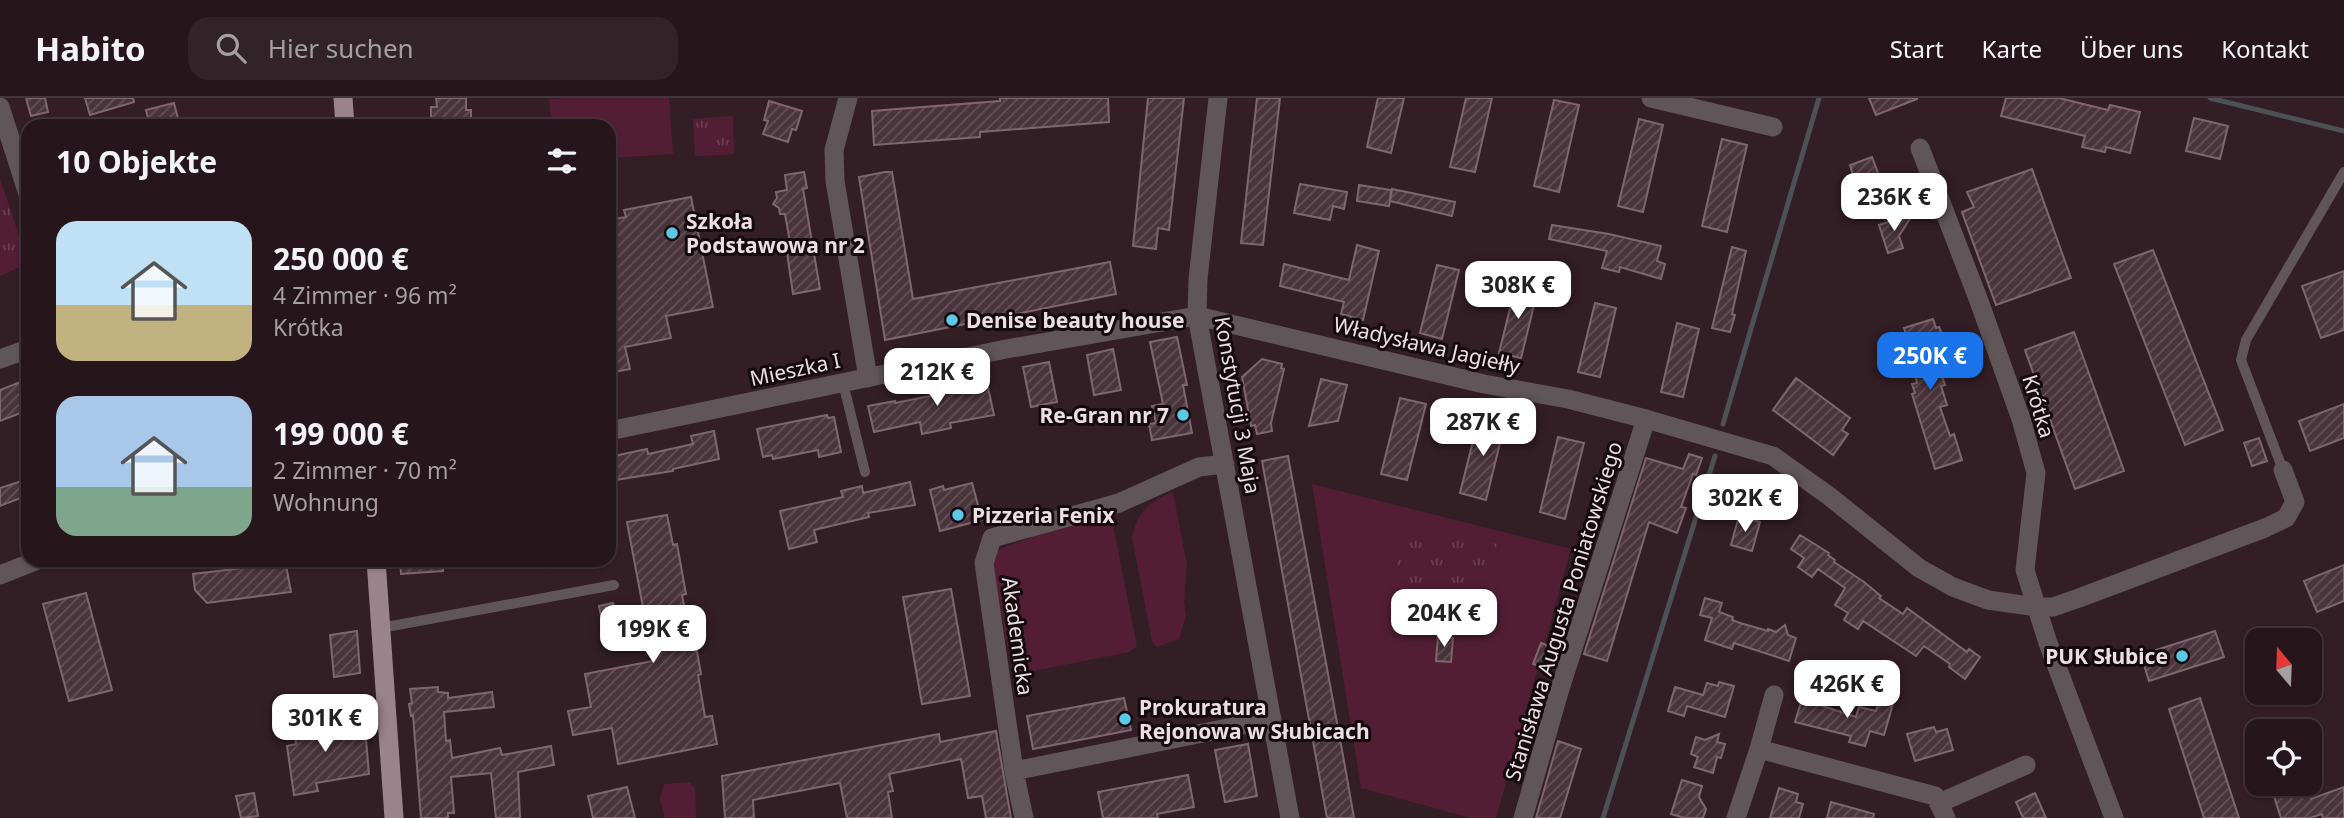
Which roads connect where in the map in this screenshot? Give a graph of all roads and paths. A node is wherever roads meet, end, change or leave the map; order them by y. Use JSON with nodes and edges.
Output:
{"nodes":[{"id":1,"x":343,"y":98,"type":"edge"},
{"id":2,"x":848,"y":98,"type":"edge"},
{"id":3,"x":1218,"y":98,"type":"edge"},
{"id":4,"x":1651,"y":98,"type":"edge"},
{"id":5,"x":0,"y":107,"type":"edge"},
{"id":6,"x":344,"y":119,"type":"edge"},
{"id":7,"x":1773,"y":127,"type":"dead end"},
{"id":8,"x":1920,"y":148,"type":"dead end"},
{"id":9,"x":21,"y":172,"type":"edge"},
{"id":10,"x":2344,"y":172,"type":"edge"},
{"id":11,"x":1197,"y":316,"type":"junction"},
{"id":12,"x":21,"y":352,"type":"edge"},
{"id":13,"x":0,"y":359,"type":"edge"},
{"id":14,"x":868,"y":377,"type":"junction"},
{"id":15,"x":843,"y":383,"type":"junction"},
{"id":16,"x":1646,"y":419,"type":"junction"},
{"id":17,"x":616,"y":430,"type":"edge"},
{"id":18,"x":1225,"y":464,"type":"junction"},
{"id":19,"x":2283,"y":470,"type":"joint"},
{"id":20,"x":865,"y":472,"type":"dead end"},
{"id":21,"x":21,"y":567,"type":"edge"},
{"id":22,"x":377,"y":567,"type":"edge"},
{"id":23,"x":0,"y":575,"type":"edge"},
{"id":24,"x":614,"y":585,"type":"dead end"},
{"id":25,"x":2036,"y":607,"type":"junction"},
{"id":26,"x":381,"y":628,"type":"junction"},
{"id":27,"x":1774,"y":695,"type":"dead end"},
{"id":28,"x":1272,"y":719,"type":"junction"},
{"id":29,"x":1759,"y":749,"type":"junction"},
{"id":30,"x":2026,"y":765,"type":"dead end"},
{"id":31,"x":1014,"y":771,"type":"junction"},
{"id":32,"x":1940,"y":806,"type":"edge"},
{"id":33,"x":394,"y":818,"type":"edge"},
{"id":34,"x":1024,"y":818,"type":"edge"},
{"id":35,"x":1290,"y":818,"type":"edge"},
{"id":36,"x":1523,"y":818,"type":"edge"},
{"id":37,"x":1736,"y":818,"type":"edge"},
{"id":38,"x":2114,"y":818,"type":"edge"}],
"edges":[{"from":1,"to":6,"type":"main road"},
{"from":2,"to":14,"type":"street"},
{"from":3,"to":11,"type":"street","name":"Konstytucji 3 Maja"},
{"from":4,"to":7,"type":"street"},
{"from":5,"to":9,"type":"street"},
{"from":8,"to":25,"type":"street","name":"Krótka"},
{"from":10,"to":19,"type":"lane"},
{"from":11,"to":14,"type":"street","name":"Mieszka I"},
{"from":11,"to":16,"type":"street","name":"Władysława Jagiełły"},
{"from":11,"to":18,"type":"street","name":"Konstytucji 3 Maja"},
{"from":12,"to":13,"type":"street"},
{"from":14,"to":15,"type":"street","name":"Mieszka I"},
{"from":15,"to":17,"type":"street","name":"Mieszka I"},
{"from":15,"to":20,"type":"lane"},
{"from":16,"to":25,"type":"street","name":"Władysława Jagiełły"},
{"from":16,"to":36,"type":"street","name":"Stanisława Augusta Poniatowskiego"},
{"from":18,"to":28,"type":"street","name":"Konstytucji 3 Maja"},
{"from":18,"to":31,"type":"street","name":"Akademicka"},
{"from":19,"to":25,"type":"street"},
{"from":21,"to":23,"type":"street"},
{"from":22,"to":26,"type":"main road"},
{"from":24,"to":26,"type":"lane"},
{"from":25,"to":38,"type":"street","name":"Krótka"},
{"from":26,"to":33,"type":"main road"},
{"from":27,"to":29,"type":"street"},
{"from":28,"to":31,"type":"street"},
{"from":28,"to":35,"type":"street","name":"Konstytucji 3 Maja"},
{"from":29,"to":32,"type":"street"},
{"from":29,"to":37,"type":"street"},
{"from":30,"to":32,"type":"street"},
{"from":31,"to":34,"type":"street","name":"Akademicka"}]}
